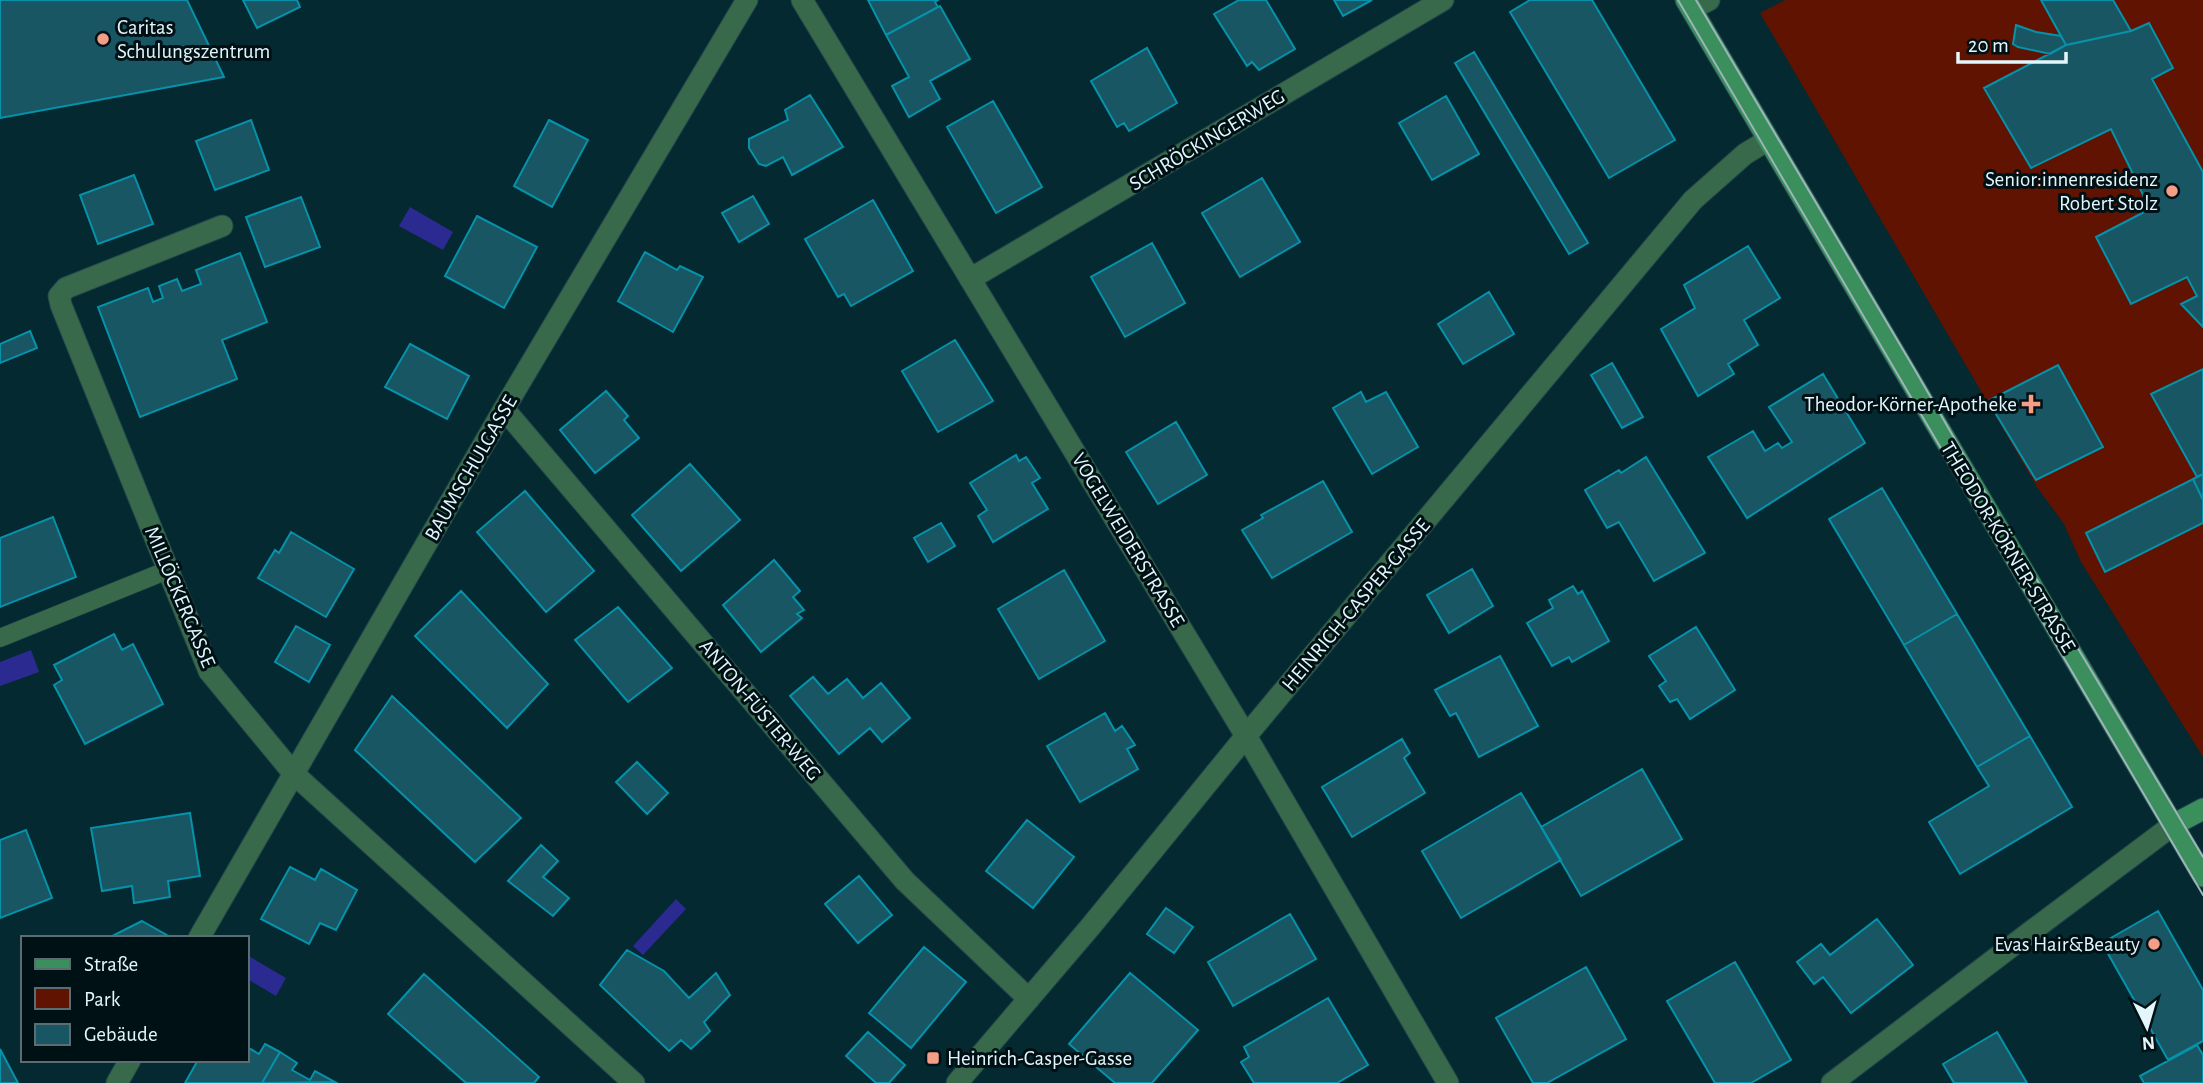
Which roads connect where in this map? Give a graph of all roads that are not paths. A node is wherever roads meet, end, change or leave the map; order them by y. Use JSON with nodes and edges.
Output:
{"nodes":[{"id":1,"x":747,"y":0,"type":"edge"},
{"id":2,"x":802,"y":0,"type":"edge"},
{"id":3,"x":1443,"y":0,"type":"edge"},
{"id":4,"x":1696,"y":3,"type":"edge"},
{"id":5,"x":1768,"y":140,"type":"junction"},
{"id":6,"x":222,"y":226,"type":"dead end"},
{"id":7,"x":970,"y":279,"type":"junction"},
{"id":8,"x":505,"y":408,"type":"junction"},
{"id":9,"x":168,"y":570,"type":"junction"},
{"id":10,"x":0,"y":638,"type":"edge"},
{"id":11,"x":1247,"y":736,"type":"junction"},
{"id":12,"x":294,"y":774,"type":"junction"},
{"id":13,"x":2203,"y":809,"type":"edge"},
{"id":14,"x":2174,"y":825,"type":"junction"},
{"id":15,"x":2203,"y":876,"type":"edge"},
{"id":16,"x":200,"y":936,"type":"edge"},
{"id":17,"x":1029,"y":999,"type":"junction"},
{"id":18,"x":129,"y":1062,"type":"edge"},
{"id":19,"x":117,"y":1083,"type":"edge"},
{"id":20,"x":634,"y":1083,"type":"edge"},
{"id":21,"x":957,"y":1083,"type":"edge"},
{"id":22,"x":1448,"y":1083,"type":"edge"},
{"id":23,"x":1832,"y":1083,"type":"edge"}],
"edges":[{"from":1,"to":8,"type":"street","name":"BAUMSCHULGASSE"},
{"from":2,"to":7,"type":"street","name":"VOGELWEIDERSTRASSE"},
{"from":3,"to":7,"type":"street","name":"SCHRÖCKINGERWEG"},
{"from":4,"to":5,"type":"main road","name":"THEODOR-KÖRNER-STRASSE"},
{"from":5,"to":11,"type":"street","name":"HEINRICH-CASPER-GASSE"},
{"from":5,"to":14,"type":"main road","name":"THEODOR-KÖRNER-STRASSE"},
{"from":6,"to":9,"type":"street","name":"MILLÖCKERGASSE"},
{"from":7,"to":11,"type":"street","name":"VOGELWEIDERSTRASSE"},
{"from":8,"to":12,"type":"street","name":"BAUMSCHULGASSE"},
{"from":8,"to":17,"type":"street","name":"ANTON-FÜSTER-WEG"},
{"from":9,"to":10,"type":"lane"},
{"from":9,"to":12,"type":"street","name":"MILLÖCKERGASSE"},
{"from":11,"to":17,"type":"street","name":"HEINRICH-CASPER-GASSE"},
{"from":11,"to":22,"type":"street","name":"VOGELWEIDERSTRASSE"},
{"from":12,"to":16,"type":"street","name":"BAUMSCHULGASSE"},
{"from":12,"to":20,"type":"street","name":"MILLÖCKERGASSE"},
{"from":13,"to":14,"type":"main road"},
{"from":14,"to":15,"type":"main road","name":"THEODOR-KÖRNER-STRASSE"},
{"from":14,"to":23,"type":"street"},
{"from":17,"to":21,"type":"street","name":"HEINRICH-CASPER-GASSE"},
{"from":18,"to":19,"type":"street"}]}
